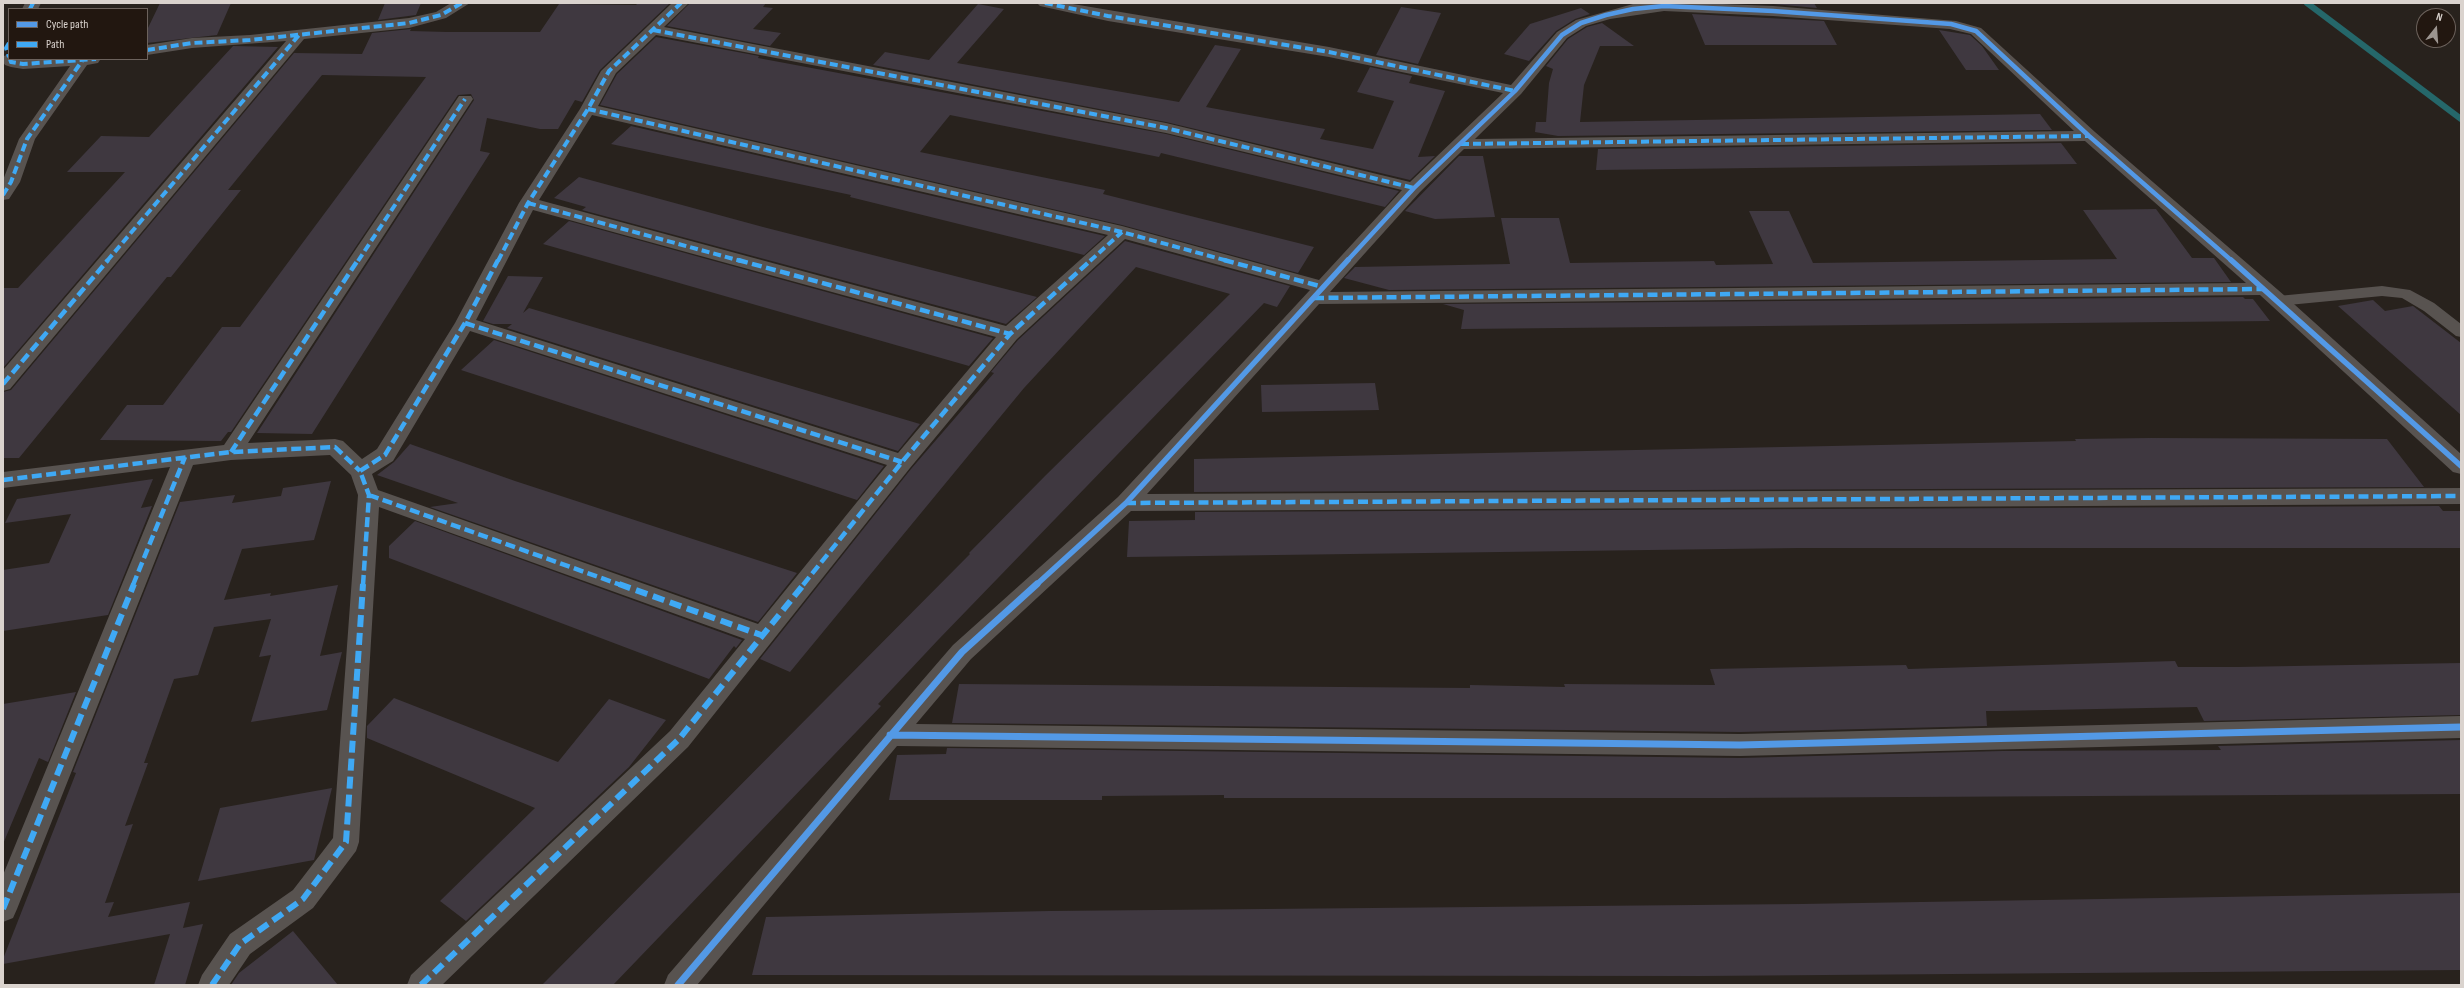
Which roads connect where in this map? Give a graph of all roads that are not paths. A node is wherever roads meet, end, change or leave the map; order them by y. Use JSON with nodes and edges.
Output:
{"nodes":[{"id":1,"x":462,"y":3,"type":"edge"},
{"id":2,"x":681,"y":3,"type":"edge"},
{"id":3,"x":1046,"y":3,"type":"edge"},
{"id":4,"x":653,"y":30,"type":"junction"},
{"id":5,"x":299,"y":35,"type":"junction"},
{"id":6,"x":8,"y":45,"type":"edge"},
{"id":7,"x":148,"y":50,"type":"edge"},
{"id":8,"x":8,"y":55,"type":"edge"},
{"id":9,"x":10,"y":60,"type":"edge"},
{"id":10,"x":89,"y":60,"type":"edge"},
{"id":11,"x":1515,"y":91,"type":"junction"},
{"id":12,"x":464,"y":99,"type":"dead end"},
{"id":13,"x":588,"y":109,"type":"junction"},
{"id":14,"x":2089,"y":136,"type":"junction"},
{"id":15,"x":1458,"y":144,"type":"junction"},
{"id":16,"x":1414,"y":188,"type":"junction"},
{"id":17,"x":3,"y":195,"type":"edge"},
{"id":18,"x":528,"y":203,"type":"junction"},
{"id":19,"x":1122,"y":232,"type":"junction"},
{"id":20,"x":2264,"y":288,"type":"junction"},
{"id":21,"x":1319,"y":292,"type":"junction"},
{"id":22,"x":2278,"y":301,"type":"junction"},
{"id":23,"x":465,"y":323,"type":"junction"},
{"id":24,"x":2461,"y":332,"type":"edge"},
{"id":25,"x":1010,"y":334,"type":"junction"},
{"id":26,"x":3,"y":384,"type":"edge"},
{"id":27,"x":231,"y":452,"type":"junction"},
{"id":28,"x":185,"y":457,"type":"junction"},
{"id":29,"x":902,"y":462,"type":"junction"},
{"id":30,"x":2461,"y":466,"type":"edge"},
{"id":31,"x":360,"y":471,"type":"junction"},
{"id":32,"x":3,"y":480,"type":"edge"},
{"id":33,"x":369,"y":495,"type":"junction"},
{"id":34,"x":2461,"y":496,"type":"edge"},
{"id":35,"x":1126,"y":503,"type":"junction"},
{"id":36,"x":761,"y":635,"type":"junction"},
{"id":37,"x":2461,"y":727,"type":"edge"},
{"id":38,"x":890,"y":735,"type":"junction"},
{"id":39,"x":3,"y":909,"type":"edge"},
{"id":40,"x":212,"y":985,"type":"edge"},
{"id":41,"x":421,"y":985,"type":"edge"},
{"id":42,"x":678,"y":985,"type":"edge"}],
"edges":[{"from":1,"to":5,"type":"street"},
{"from":2,"to":4,"type":"street"},
{"from":3,"to":11,"type":"street"},
{"from":4,"to":13,"type":"street"},
{"from":4,"to":16,"type":"street"},
{"from":5,"to":7,"type":"street"},
{"from":5,"to":26,"type":"street"},
{"from":6,"to":8,"type":"street"},
{"from":9,"to":10,"type":"street"},
{"from":10,"to":17,"type":"street"},
{"from":11,"to":14,"type":"street"},
{"from":11,"to":15,"type":"street"},
{"from":12,"to":27,"type":"street"},
{"from":13,"to":18,"type":"street"},
{"from":13,"to":19,"type":"street"},
{"from":14,"to":15,"type":"street"},
{"from":14,"to":20,"type":"street"},
{"from":15,"to":16,"type":"street"},
{"from":16,"to":21,"type":"street"},
{"from":18,"to":23,"type":"street"},
{"from":18,"to":25,"type":"street"},
{"from":19,"to":21,"type":"street"},
{"from":19,"to":25,"type":"street"},
{"from":20,"to":21,"type":"street"},
{"from":20,"to":22,"type":"street"},
{"from":21,"to":35,"type":"street"},
{"from":22,"to":24,"type":"lane"},
{"from":22,"to":30,"type":"street"},
{"from":23,"to":29,"type":"street"},
{"from":23,"to":31,"type":"street"},
{"from":25,"to":29,"type":"street"},
{"from":27,"to":28,"type":"street"},
{"from":27,"to":31,"type":"street"},
{"from":28,"to":32,"type":"street"},
{"from":28,"to":39,"type":"street"},
{"from":29,"to":36,"type":"street"},
{"from":31,"to":33,"type":"street"},
{"from":33,"to":36,"type":"street"},
{"from":33,"to":40,"type":"street"},
{"from":34,"to":35,"type":"street"},
{"from":35,"to":38,"type":"street"},
{"from":36,"to":41,"type":"street"},
{"from":37,"to":38,"type":"street"},
{"from":38,"to":42,"type":"street"}]}
